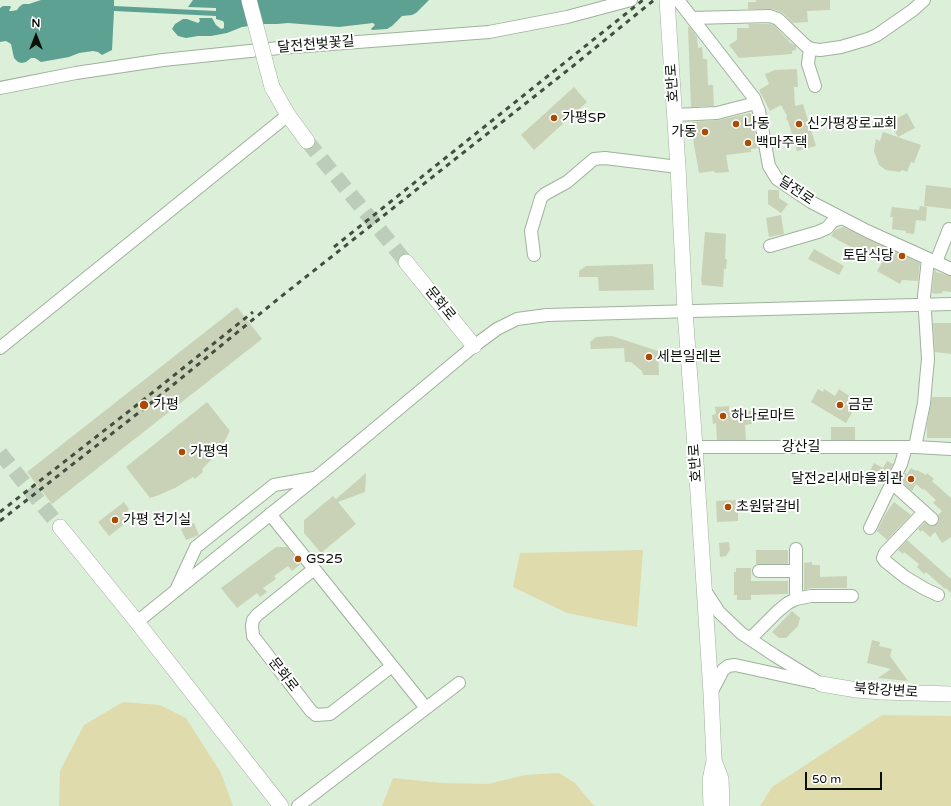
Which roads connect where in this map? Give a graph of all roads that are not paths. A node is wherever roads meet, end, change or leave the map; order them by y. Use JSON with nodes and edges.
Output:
{"nodes":[{"id":1,"x":248,"y":0,"type":"edge"},
{"id":2,"x":631,"y":0,"type":"edge"},
{"id":3,"x":667,"y":0,"type":"edge"},
{"id":4,"x":678,"y":0,"type":"edge"},
{"id":5,"x":924,"y":0,"type":"edge"},
{"id":6,"x":692,"y":18,"type":"junction"},
{"id":7,"x":810,"y":48,"type":"junction"},
{"id":8,"x":815,"y":86,"type":"dead end"},
{"id":9,"x":0,"y":88,"type":"edge"},
{"id":10,"x":756,"y":103,"type":"junction"},
{"id":11,"x":288,"y":115,"type":"junction"},
{"id":12,"x":675,"y":115,"type":"junction"},
{"id":13,"x":307,"y":141,"type":"tunnel mouth"},
{"id":14,"x":678,"y":167,"type":"junction"},
{"id":15,"x":842,"y":218,"type":"junction"},
{"id":16,"x":949,"y":229,"type":"dead end"},
{"id":17,"x":770,"y":246,"type":"dead end"},
{"id":18,"x":534,"y":255,"type":"dead end"},
{"id":19,"x":932,"y":261,"type":"junction"},
{"id":20,"x":406,"y":262,"type":"tunnel mouth"},
{"id":21,"x":951,"y":270,"type":"edge"},
{"id":22,"x":924,"y":304,"type":"junction"},
{"id":23,"x":951,"y":304,"type":"edge"},
{"id":24,"x":685,"y":311,"type":"junction"},
{"id":25,"x":474,"y":346,"type":"junction"},
{"id":26,"x":0,"y":348,"type":"edge"},
{"id":27,"x":695,"y":447,"type":"junction"},
{"id":28,"x":910,"y":447,"type":"junction"},
{"id":29,"x":951,"y":449,"type":"edge"},
{"id":30,"x":316,"y":477,"type":"junction"},
{"id":31,"x":892,"y":483,"type":"junction"},
{"id":32,"x":270,"y":514,"type":"junction"},
{"id":33,"x":60,"y":527,"type":"tunnel mouth"},
{"id":34,"x":870,"y":528,"type":"dead end"},
{"id":35,"x":796,"y":549,"type":"dead end"},
{"id":36,"x":314,"y":569,"type":"junction"},
{"id":37,"x":759,"y":571,"type":"dead end"},
{"id":38,"x":796,"y":571,"type":"junction"},
{"id":39,"x":704,"y":588,"type":"junction"},
{"id":40,"x":176,"y":591,"type":"junction"},
{"id":41,"x":938,"y":595,"type":"dead end"},
{"id":42,"x":852,"y":596,"type":"dead end"},
{"id":43,"x":796,"y":598,"type":"junction"},
{"id":44,"x":137,"y":622,"type":"junction"},
{"id":45,"x":750,"y":639,"type":"junction"},
{"id":46,"x":392,"y":666,"type":"junction"},
{"id":47,"x":458,"y":683,"type":"dead end"},
{"id":48,"x":821,"y":684,"type":"junction"},
{"id":49,"x":711,"y":693,"type":"junction"},
{"id":50,"x":951,"y":694,"type":"edge"},
{"id":51,"x":426,"y":708,"type":"junction"},
{"id":52,"x":714,"y":760,"type":"junction"},
{"id":53,"x":721,"y":779,"type":"junction"},
{"id":54,"x":281,"y":806,"type":"edge"},
{"id":55,"x":298,"y":806,"type":"edge"},
{"id":56,"x":711,"y":806,"type":"edge"},
{"id":57,"x":722,"y":806,"type":"edge"},
{"id":58,"x":728,"y":806,"type":"edge"}],
"edges":[{"from":1,"to":11,"type":"main road","bridge":true},
{"from":2,"to":9,"type":"street","name":"달전천벚꽃길"},
{"from":3,"to":12,"type":"main road","name":"호반로"},
{"from":4,"to":6,"type":"street","name":"달전로"},
{"from":5,"to":7,"type":"street"},
{"from":6,"to":7,"type":"street"},
{"from":6,"to":10,"type":"street","name":"달전로"},
{"from":7,"to":8,"type":"street"},
{"from":10,"to":12,"type":"street"},
{"from":10,"to":15,"type":"street","name":"달전로"},
{"from":11,"to":13,"type":"main road"},
{"from":11,"to":26,"type":"street"},
{"from":12,"to":14,"type":"main road","name":"호반로"},
{"from":14,"to":18,"type":"street"},
{"from":14,"to":24,"type":"main road","name":"호반로"},
{"from":15,"to":17,"type":"street"},
{"from":15,"to":19,"type":"street","name":"달전로"},
{"from":16,"to":19,"type":"street"},
{"from":19,"to":21,"type":"street","name":"달전로"},
{"from":19,"to":22,"type":"street"},
{"from":20,"to":25,"type":"main road","name":"문화로"},
{"from":22,"to":23,"type":"street"},
{"from":22,"to":24,"type":"street"},
{"from":22,"to":28,"type":"street"},
{"from":24,"to":25,"type":"street"},
{"from":24,"to":27,"type":"main road","name":"호반로"},
{"from":25,"to":30,"type":"street"},
{"from":27,"to":28,"type":"street","name":"강산길"},
{"from":27,"to":39,"type":"main road","name":"호반로"},
{"from":28,"to":29,"type":"street","name":"강산길"},
{"from":28,"to":31,"type":"street"},
{"from":30,"to":32,"type":"street"},
{"from":30,"to":40,"type":"street"},
{"from":31,"to":34,"type":"street"},
{"from":31,"to":41,"type":"street"},
{"from":32,"to":36,"type":"street"},
{"from":32,"to":40,"type":"street"},
{"from":33,"to":44,"type":"main road"},
{"from":35,"to":38,"type":"street"},
{"from":36,"to":46,"type":"street"},
{"from":36,"to":46,"type":"street","name":"문화로"},
{"from":37,"to":38,"type":"street"},
{"from":38,"to":43,"type":"street"},
{"from":39,"to":45,"type":"street"},
{"from":39,"to":49,"type":"main road","name":"호반로"},
{"from":40,"to":44,"type":"street"},
{"from":42,"to":43,"type":"street"},
{"from":43,"to":45,"type":"street"},
{"from":44,"to":54,"type":"main road"},
{"from":45,"to":48,"type":"street"},
{"from":46,"to":51,"type":"street"},
{"from":47,"to":51,"type":"street"},
{"from":48,"to":49,"type":"street"},
{"from":48,"to":50,"type":"main road","name":"북한강변로"},
{"from":49,"to":52,"type":"main road","name":"호반로"},
{"from":51,"to":55,"type":"street"},
{"from":52,"to":53,"type":"main road","name":"호반로"},
{"from":52,"to":56,"type":"main road","name":"호반로"},
{"from":53,"to":57,"type":"main road","name":"호반로"},
{"from":53,"to":58,"type":"street","name":"호반로"}]}
